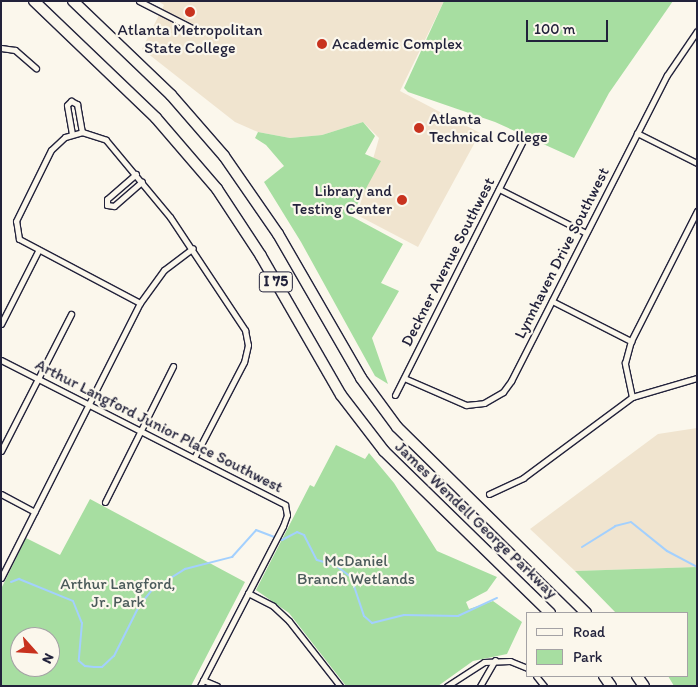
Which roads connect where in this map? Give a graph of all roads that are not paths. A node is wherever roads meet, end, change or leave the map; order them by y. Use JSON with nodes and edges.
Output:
{"nodes":[{"id":1,"x":34,"y":1,"type":"edge"},
{"id":2,"x":73,"y":1,"type":"edge"},
{"id":3,"x":139,"y":1,"type":"edge"},
{"id":4,"x":198,"y":31,"type":"dead end"},
{"id":5,"x":697,"y":31,"type":"edge"},
{"id":6,"x":1,"y":48,"type":"edge"},
{"id":7,"x":36,"y":68,"type":"dead end"},
{"id":8,"x":82,"y":132,"type":"junction"},
{"id":9,"x":637,"y":133,"type":"junction"},
{"id":10,"x":72,"y":134,"type":"junction"},
{"id":11,"x":523,"y":141,"type":"dead end"},
{"id":12,"x":697,"y":163,"type":"edge"},
{"id":13,"x":136,"y":174,"type":"junction"},
{"id":14,"x":142,"y":182,"type":"junction"},
{"id":15,"x":499,"y":189,"type":"junction"},
{"id":16,"x":697,"y":211,"type":"edge"},
{"id":17,"x":586,"y":233,"type":"junction"},
{"id":18,"x":193,"y":248,"type":"junction"},
{"id":19,"x":38,"y":251,"type":"junction"},
{"id":20,"x":552,"y":300,"type":"junction"},
{"id":21,"x":140,"y":303,"type":"junction"},
{"id":22,"x":71,"y":314,"type":"dead end"},
{"id":23,"x":1,"y":324,"type":"edge"},
{"id":24,"x":631,"y":341,"type":"junction"},
{"id":25,"x":1,"y":360,"type":"edge"},
{"id":26,"x":173,"y":366,"type":"dead end"},
{"id":27,"x":38,"y":378,"type":"junction"},
{"id":28,"x":404,"y":378,"type":"junction"},
{"id":29,"x":697,"y":378,"type":"edge"},
{"id":30,"x":395,"y":395,"type":"dead end"},
{"id":31,"x":632,"y":397,"type":"junction"},
{"id":32,"x":90,"y":405,"type":"junction"},
{"id":33,"x":141,"y":431,"type":"junction"},
{"id":34,"x":1,"y":451,"type":"edge"},
{"id":35,"x":194,"y":458,"type":"junction"},
{"id":36,"x":1,"y":494,"type":"edge"},
{"id":37,"x":489,"y":494,"type":"dead end"},
{"id":38,"x":105,"y":502,"type":"dead end"},
{"id":39,"x":35,"y":512,"type":"junction"},
{"id":40,"x":1,"y":578,"type":"edge"},
{"id":41,"x":248,"y":593,"type":"junction"},
{"id":42,"x":549,"y":612,"type":"edge"},
{"id":43,"x":585,"y":612,"type":"edge"},
{"id":44,"x":495,"y":660,"type":"junction"},
{"id":45,"x":526,"y":668,"type":"edge"},
{"id":46,"x":203,"y":680,"type":"junction"},
{"id":47,"x":200,"y":686,"type":"edge"},
{"id":48,"x":217,"y":686,"type":"edge"},
{"id":49,"x":340,"y":686,"type":"edge"},
{"id":50,"x":447,"y":686,"type":"edge"},
{"id":51,"x":480,"y":686,"type":"edge"}],
"edges":[{"from":1,"to":42,"type":"highway","name":"James Wendell George Parkway","number":"I 75"},
{"from":2,"to":43,"type":"highway","name":"James Wendell George Parkway","number":"I 75"},
{"from":3,"to":4,"type":"street"},
{"from":5,"to":9,"type":"street","name":"Lynnhaven Drive Southwest"},
{"from":6,"to":7,"type":"street"},
{"from":8,"to":10,"type":"street"},
{"from":8,"to":10,"type":"street"},
{"from":8,"to":13,"type":"street"},
{"from":9,"to":12,"type":"street"},
{"from":9,"to":17,"type":"street","name":"Lynnhaven Drive Southwest"},
{"from":10,"to":19,"type":"street"},
{"from":11,"to":15,"type":"street","name":"Deckner Avenue Southwest"},
{"from":13,"to":14,"type":"street"},
{"from":13,"to":14,"type":"street"},
{"from":14,"to":18,"type":"street"},
{"from":15,"to":17,"type":"street"},
{"from":15,"to":28,"type":"street","name":"Deckner Avenue Southwest"},
{"from":16,"to":24,"type":"street"},
{"from":17,"to":20,"type":"street","name":"Lynnhaven Drive Southwest"},
{"from":18,"to":21,"type":"street"},
{"from":18,"to":35,"type":"street"},
{"from":19,"to":21,"type":"street"},
{"from":19,"to":23,"type":"street"},
{"from":20,"to":24,"type":"street"},
{"from":20,"to":28,"type":"street","name":"Lynnhaven Drive Southwest"},
{"from":21,"to":32,"type":"street"},
{"from":22,"to":27,"type":"street"},
{"from":24,"to":31,"type":"street"},
{"from":25,"to":27,"type":"street","name":"Arthur Langford Junior Place Southwest"},
{"from":26,"to":33,"type":"street"},
{"from":27,"to":32,"type":"street","name":"Arthur Langford Junior Place Southwest"},
{"from":27,"to":34,"type":"street"},
{"from":28,"to":30,"type":"street","name":"Deckner Avenue Southwest"},
{"from":29,"to":31,"type":"street"},
{"from":31,"to":37,"type":"street"},
{"from":32,"to":33,"type":"street","name":"Arthur Langford Junior Place Southwest"},
{"from":32,"to":39,"type":"street"},
{"from":33,"to":35,"type":"street","name":"Arthur Langford Junior Place Southwest"},
{"from":33,"to":38,"type":"street"},
{"from":35,"to":41,"type":"street","name":"Arthur Langford Junior Place Southwest"},
{"from":36,"to":39,"type":"street"},
{"from":39,"to":40,"type":"street"},
{"from":41,"to":46,"type":"street","name":"Arthur Langford Junior Place Southwest"},
{"from":41,"to":49,"type":"street"},
{"from":44,"to":45,"type":"street"},
{"from":44,"to":50,"type":"street"},
{"from":44,"to":51,"type":"street"},
{"from":46,"to":47,"type":"street","name":"Arthur Langford Junior Place Southwest"},
{"from":46,"to":48,"type":"street"}]}
